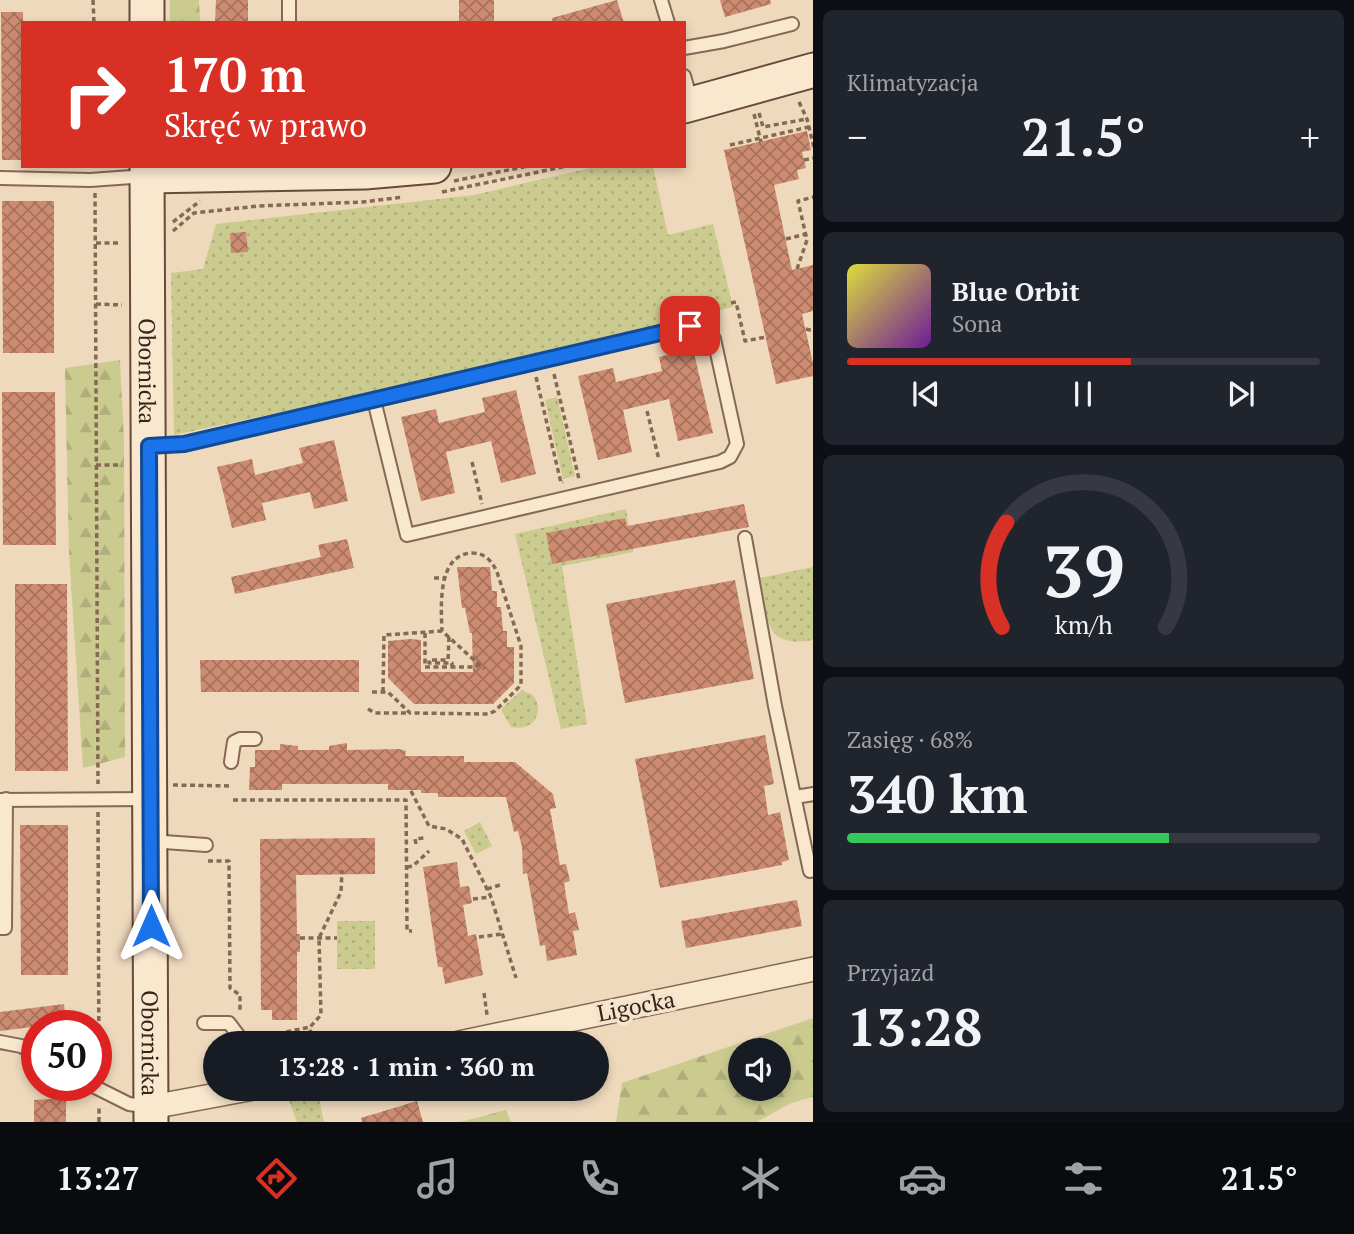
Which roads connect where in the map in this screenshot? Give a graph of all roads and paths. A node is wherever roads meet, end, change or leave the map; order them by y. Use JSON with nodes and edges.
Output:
{"nodes":[{"id":1,"x":93,"y":0,"type":"edge"},
{"id":2,"x":147,"y":0,"type":"edge"},
{"id":3,"x":289,"y":0,"type":"edge"},
{"id":4,"x":661,"y":0,"type":"edge"},
{"id":5,"x":94,"y":21,"type":"edge"},
{"id":6,"x":147,"y":21,"type":"edge"},
{"id":7,"x":289,"y":21,"type":"edge"},
{"id":8,"x":667,"y":21,"type":"edge"},
{"id":9,"x":792,"y":24,"type":"dead end"},
{"id":10,"x":686,"y":48,"type":"edge"},
{"id":11,"x":813,"y":70,"type":"edge"},
{"id":12,"x":687,"y":95,"type":"edge"},
{"id":13,"x":799,"y":102,"type":"dead end"},
{"id":14,"x":807,"y":119,"type":"junction"},
{"id":15,"x":809,"y":127,"type":"junction"},
{"id":16,"x":760,"y":140,"type":"junction"},
{"id":17,"x":730,"y":145,"type":"dead end"},
{"id":18,"x":813,"y":148,"type":"edge"},
{"id":19,"x":813,"y":158,"type":"edge"},
{"id":20,"x":804,"y":160,"type":"dead end"},
{"id":21,"x":411,"y":168,"type":"edge"},
{"id":22,"x":147,"y":171,"type":"edge"},
{"id":23,"x":0,"y":178,"type":"edge"},
{"id":24,"x":95,"y":179,"type":"junction"},
{"id":25,"x":813,"y":197,"type":"edge"},
{"id":26,"x":806,"y":234,"type":"junction"},
{"id":27,"x":786,"y":239,"type":"dead end"},
{"id":28,"x":96,"y":243,"type":"junction"},
{"id":29,"x":121,"y":243,"type":"dead end"},
{"id":30,"x":797,"y":269,"type":"dead end"},
{"id":31,"x":731,"y":303,"type":"dead end"},
{"id":32,"x":806,"y":329,"type":"dead end"},
{"id":33,"x":813,"y":331,"type":"edge"},
{"id":34,"x":766,"y":337,"type":"dead end"},
{"id":35,"x":553,"y":373,"type":"dead end"},
{"id":36,"x":536,"y":378,"type":"dead end"},
{"id":37,"x":374,"y":400,"type":"junction"},
{"id":38,"x":647,"y":411,"type":"dead end"},
{"id":39,"x":149,"y":446,"type":"junction"},
{"id":40,"x":472,"y":462,"type":"dead end"},
{"id":41,"x":663,"y":475,"type":"junction"},
{"id":42,"x":485,"y":517,"type":"junction"},
{"id":43,"x":746,"y":538,"type":"dead end"},
{"id":44,"x":434,"y":578,"type":"dead end"},
{"id":45,"x":446,"y":579,"type":"junction"},
{"id":46,"x":442,"y":631,"type":"junction"},
{"id":47,"x":425,"y":632,"type":"junction"},
{"id":48,"x":449,"y":637,"type":"junction"},
{"id":49,"x":479,"y":665,"type":"junction"},
{"id":50,"x":452,"y":667,"type":"junction"},
{"id":51,"x":484,"y":670,"type":"dead end"},
{"id":52,"x":372,"y":692,"type":"dead end"},
{"id":53,"x":383,"y":692,"type":"junction"},
{"id":54,"x":368,"y":709,"type":"dead end"},
{"id":55,"x":410,"y":713,"type":"junction"},
{"id":56,"x":255,"y":738,"type":"dead end"},
{"id":57,"x":231,"y":762,"type":"dead end"},
{"id":58,"x":98,"y":783,"type":"dead end"},
{"id":59,"x":232,"y":786,"type":"dead end"},
{"id":60,"x":411,"y":791,"type":"dead end"},
{"id":61,"x":159,"y":792,"type":"junction"},
{"id":62,"x":813,"y":794,"type":"edge"},
{"id":63,"x":795,"y":797,"type":"junction"},
{"id":64,"x":3,"y":799,"type":"edge"},
{"id":65,"x":233,"y":800,"type":"dead end"},
{"id":66,"x":98,"y":813,"type":"dead end"},
{"id":67,"x":424,"y":838,"type":"dead end"},
{"id":68,"x":150,"y":841,"type":"junction"},
{"id":69,"x":416,"y":844,"type":"dead end"},
{"id":70,"x":206,"y":845,"type":"dead end"},
{"id":71,"x":429,"y":851,"type":"dead end"},
{"id":72,"x":206,"y":861,"type":"dead end"},
{"id":73,"x":407,"y":867,"type":"junction"},
{"id":74,"x":342,"y":870,"type":"dead end"},
{"id":75,"x":810,"y":871,"type":"dead end"},
{"id":76,"x":500,"y":886,"type":"dead end"},
{"id":77,"x":487,"y":888,"type":"junction"},
{"id":78,"x":491,"y":897,"type":"junction"},
{"id":79,"x":473,"y":899,"type":"dead end"},
{"id":80,"x":0,"y":928,"type":"edge"},
{"id":81,"x":412,"y":931,"type":"dead end"},
{"id":82,"x":502,"y":934,"type":"junction"},
{"id":83,"x":479,"y":937,"type":"dead end"},
{"id":84,"x":300,"y":938,"type":"dead end"},
{"id":85,"x":319,"y":938,"type":"junction"},
{"id":86,"x":337,"y":938,"type":"dead end"},
{"id":87,"x":813,"y":969,"type":"edge"},
{"id":88,"x":516,"y":978,"type":"dead end"},
{"id":89,"x":96,"y":1010,"type":"edge"},
{"id":90,"x":240,"y":1020,"type":"dead end"},
{"id":91,"x":204,"y":1023,"type":"dead end"},
{"id":92,"x":310,"y":1027,"type":"junction"},
{"id":93,"x":248,"y":1030,"type":"dead end"},
{"id":94,"x":235,"y":1031,"type":"edge"},
{"id":95,"x":310,"y":1031,"type":"edge"},
{"id":96,"x":516,"y":1031,"type":"edge"},
{"id":97,"x":0,"y":1042,"type":"edge"},
{"id":98,"x":21,"y":1046,"type":"edge"},
{"id":99,"x":112,"y":1093,"type":"edge"},
{"id":100,"x":99,"y":1101,"type":"edge"},
{"id":101,"x":204,"y":1101,"type":"edge"},
{"id":102,"x":151,"y":1114,"type":"edge"},
{"id":103,"x":99,"y":1122,"type":"edge"}],
"edges":[{"from":1,"to":5,"type":"path"},
{"from":2,"to":6,"type":"main road"},
{"from":3,"to":7,"type":"lane"},
{"from":4,"to":8,"type":"lane"},
{"from":9,"to":10,"type":"lane"},
{"from":11,"to":12,"type":"main road"},
{"from":13,"to":14,"type":"path"},
{"from":14,"to":15,"type":"path"},
{"from":14,"to":16,"type":"path"},
{"from":15,"to":16,"type":"path"},
{"from":15,"to":18,"type":"path"},
{"from":16,"to":17,"type":"path"},
{"from":19,"to":20,"type":"path"},
{"from":21,"to":22,"type":"main road"},
{"from":22,"to":24,"type":"lane"},
{"from":22,"to":39,"type":"main road","name":"Obornicka"},
{"from":23,"to":24,"type":"lane"},
{"from":24,"to":28,"type":"path"},
{"from":25,"to":26,"type":"path"},
{"from":26,"to":27,"type":"path"},
{"from":26,"to":30,"type":"path"},
{"from":28,"to":29,"type":"path"},
{"from":28,"to":58,"type":"path"},
{"from":31,"to":34,"type":"path"},
{"from":32,"to":33,"type":"path"},
{"from":35,"to":36,"type":"path"},
{"from":37,"to":39,"type":"lane"},
{"from":37,"to":41,"type":"lane"},
{"from":37,"to":42,"type":"lane"},
{"from":38,"to":41,"type":"path"},
{"from":39,"to":61,"type":"main road","name":"Obornicka"},
{"from":40,"to":42,"type":"path"},
{"from":41,"to":42,"type":"lane"},
{"from":43,"to":63,"type":"lane"},
{"from":44,"to":45,"type":"path"},
{"from":45,"to":46,"type":"path"},
{"from":45,"to":55,"type":"path"},
{"from":46,"to":47,"type":"path"},
{"from":46,"to":48,"type":"path"},
{"from":47,"to":50,"type":"path"},
{"from":47,"to":53,"type":"path"},
{"from":48,"to":49,"type":"path"},
{"from":48,"to":50,"type":"path"},
{"from":49,"to":50,"type":"path"},
{"from":49,"to":51,"type":"path"},
{"from":52,"to":53,"type":"path"},
{"from":53,"to":55,"type":"path"},
{"from":54,"to":55,"type":"path"},
{"from":56,"to":57,"type":"lane"},
{"from":59,"to":61,"type":"path"},
{"from":60,"to":77,"type":"path"},
{"from":61,"to":64,"type":"lane"},
{"from":61,"to":68,"type":"main road","name":"Obornicka"},
{"from":62,"to":63,"type":"lane"},
{"from":63,"to":75,"type":"lane"},
{"from":64,"to":80,"type":"lane"},
{"from":65,"to":73,"type":"path"},
{"from":66,"to":89,"type":"path"},
{"from":67,"to":69,"type":"path"},
{"from":68,"to":70,"type":"lane"},
{"from":68,"to":102,"type":"main road","name":"Obornicka"},
{"from":71,"to":73,"type":"path"},
{"from":72,"to":90,"type":"path"},
{"from":73,"to":81,"type":"path"},
{"from":74,"to":85,"type":"path"},
{"from":76,"to":77,"type":"path"},
{"from":77,"to":78,"type":"path"},
{"from":78,"to":79,"type":"path"},
{"from":78,"to":82,"type":"path"},
{"from":82,"to":83,"type":"path"},
{"from":82,"to":88,"type":"path"},
{"from":84,"to":85,"type":"path"},
{"from":85,"to":86,"type":"path"},
{"from":85,"to":92,"type":"path"},
{"from":87,"to":96,"type":"street","name":"Ligocka"},
{"from":91,"to":94,"type":"lane"},
{"from":92,"to":93,"type":"path"},
{"from":92,"to":95,"type":"path"},
{"from":97,"to":98,"type":"lane"},
{"from":99,"to":102,"type":"lane"},
{"from":100,"to":103,"type":"path"},
{"from":101,"to":102,"type":"street"}]}
